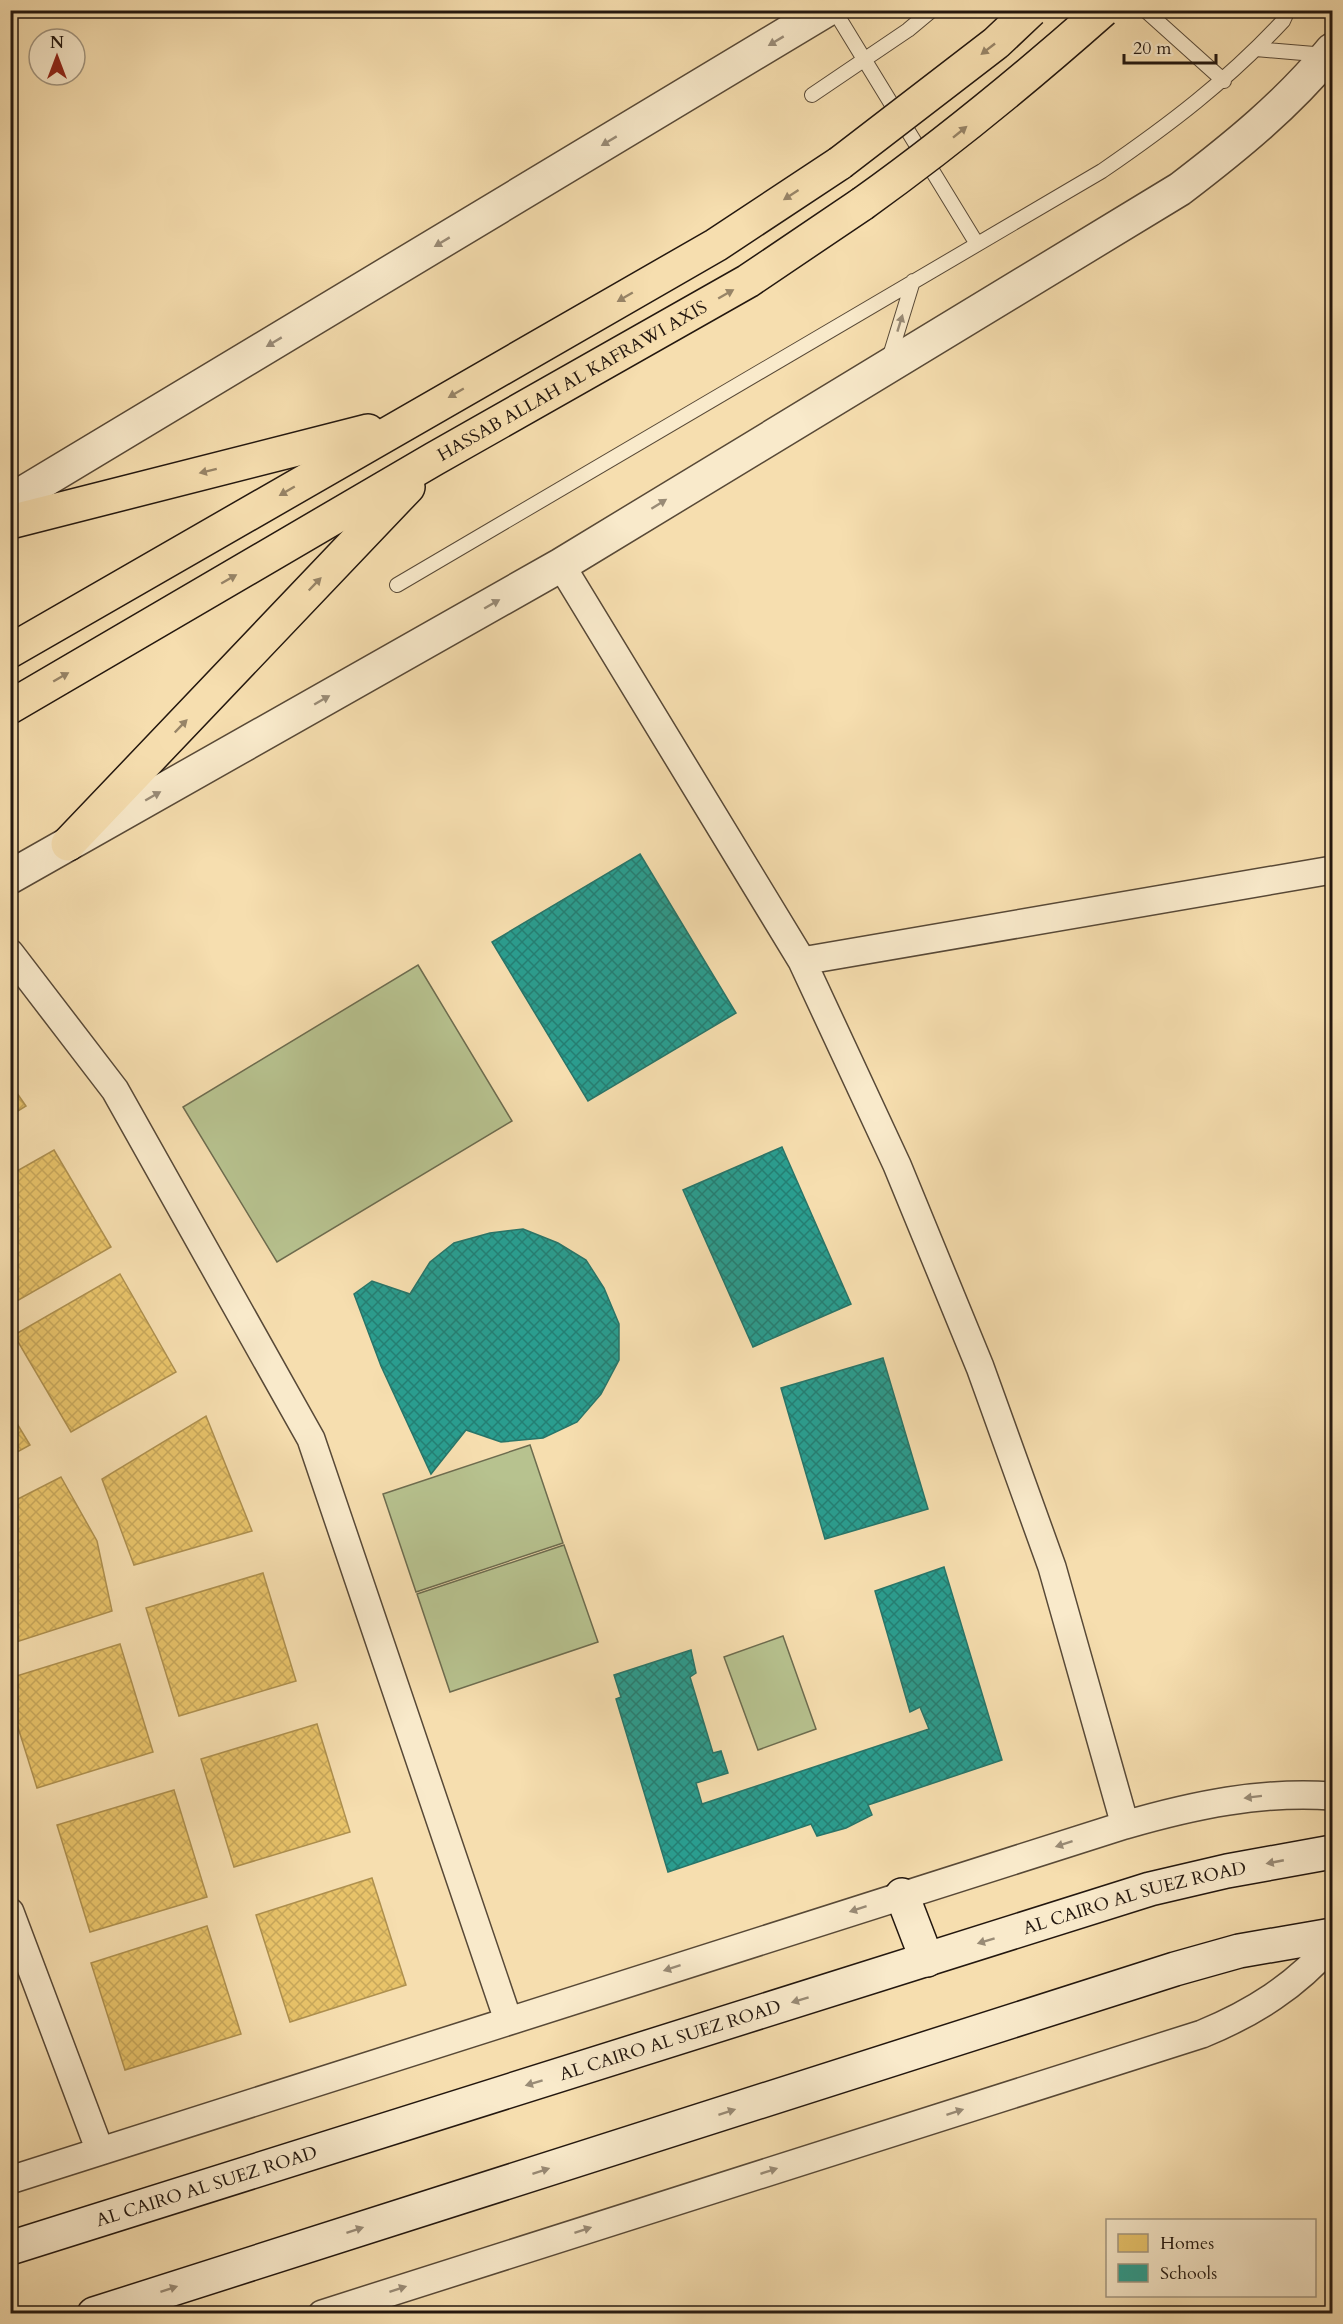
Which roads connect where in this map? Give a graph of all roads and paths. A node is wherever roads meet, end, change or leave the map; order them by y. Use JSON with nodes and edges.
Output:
{"nodes":[{"id":1,"x":826,"y":10,"type":"edge"},
{"id":2,"x":834,"y":10,"type":"edge"},
{"id":3,"x":932,"y":10,"type":"edge"},
{"id":4,"x":1031,"y":10,"type":"edge"},
{"id":5,"x":1103,"y":10,"type":"edge"},
{"id":6,"x":1145,"y":10,"type":"edge"},
{"id":7,"x":1288,"y":10,"type":"edge"},
{"id":8,"x":1256,"y":50,"type":"junction"},
{"id":9,"x":1330,"y":53,"type":"edge"},
{"id":10,"x":864,"y":60,"type":"junction"},
{"id":11,"x":1224,"y":81,"type":"junction"},
{"id":12,"x":812,"y":95,"type":"dead end"},
{"id":13,"x":977,"y":244,"type":"junction"},
{"id":14,"x":913,"y":281,"type":"junction"},
{"id":15,"x":887,"y":364,"type":"junction"},
{"id":16,"x":407,"y":421,"type":"junction"},
{"id":17,"x":434,"y":459,"type":"junction"},
{"id":18,"x":10,"y":501,"type":"edge"},
{"id":19,"x":10,"y":522,"type":"edge"},
{"id":20,"x":561,"y":565,"type":"junction"},
{"id":21,"x":397,"y":585,"type":"dead end"},
{"id":22,"x":10,"y":651,"type":"edge"},
{"id":23,"x":10,"y":707,"type":"edge"},
{"id":24,"x":68,"y":844,"type":"junction"},
{"id":25,"x":1332,"y":870,"type":"edge"},
{"id":26,"x":10,"y":877,"type":"edge"},
{"id":27,"x":10,"y":953,"type":"edge"},
{"id":28,"x":802,"y":961,"type":"junction"},
{"id":29,"x":1332,"y":1796,"type":"edge"},
{"id":30,"x":1125,"y":1825,"type":"junction"},
{"id":31,"x":1332,"y":1852,"type":"edge"},
{"id":32,"x":902,"y":1895,"type":"junction"},
{"id":33,"x":10,"y":1912,"type":"edge"},
{"id":34,"x":1332,"y":1935,"type":"edge"},
{"id":35,"x":1332,"y":1944,"type":"edge"},
{"id":36,"x":927,"y":1960,"type":"junction"},
{"id":37,"x":508,"y":2020,"type":"junction"},
{"id":38,"x":100,"y":2151,"type":"junction"},
{"id":39,"x":10,"y":2180,"type":"edge"},
{"id":40,"x":10,"y":2248,"type":"edge"},
{"id":41,"x":94,"y":2313,"type":"edge"},
{"id":42,"x":322,"y":2313,"type":"edge"}],
"edges":[{"from":1,"to":18,"type":"main road","one_way":true},
{"from":2,"to":10,"type":"lane"},
{"from":3,"to":10,"type":"lane"},
{"from":4,"to":16,"type":"main road","one_way":true,"bridge":true},
{"from":17,"to":5,"type":"main road","name":"HASSAB ALLAH AL KAFRAWI AXIS","one_way":true,"bridge":true},
{"from":6,"to":11,"type":"lane"},
{"from":7,"to":8,"type":"lane"},
{"from":8,"to":9,"type":"lane"},
{"from":8,"to":11,"type":"lane"},
{"from":9,"to":15,"type":"main road"},
{"from":10,"to":12,"type":"lane"},
{"from":10,"to":13,"type":"lane"},
{"from":11,"to":13,"type":"lane"},
{"from":13,"to":14,"type":"lane"},
{"from":15,"to":14,"type":"lane","one_way":true},
{"from":14,"to":21,"type":"lane"},
{"from":20,"to":15,"type":"main road","one_way":true},
{"from":16,"to":19,"type":"main road","one_way":true},
{"from":16,"to":22,"type":"main road","one_way":true},
{"from":23,"to":17,"type":"main road","name":"HASSAB ALLAH AL KAFRAWI AXIS","one_way":true},
{"from":24,"to":17,"type":"main road","one_way":true},
{"from":24,"to":20,"type":"main road","one_way":true},
{"from":20,"to":28,"type":"street"},
{"from":24,"to":26,"type":"main road"},
{"from":25,"to":28,"type":"street"},
{"from":27,"to":37,"type":"street"},
{"from":28,"to":30,"type":"street"},
{"from":29,"to":30,"type":"street","one_way":true},
{"from":30,"to":32,"type":"street","one_way":true},
{"from":31,"to":36,"type":"main road","name":"AL CAIRO AL SUEZ ROAD","one_way":true},
{"from":32,"to":36,"type":"main road"},
{"from":32,"to":37,"type":"street","one_way":true},
{"from":33,"to":38,"type":"street"},
{"from":41,"to":34,"type":"main road","one_way":true},
{"from":42,"to":35,"type":"street","one_way":true},
{"from":36,"to":40,"type":"main road","name":"AL CAIRO AL SUEZ ROAD","one_way":true},
{"from":37,"to":38,"type":"street"},
{"from":38,"to":39,"type":"street"}]}
